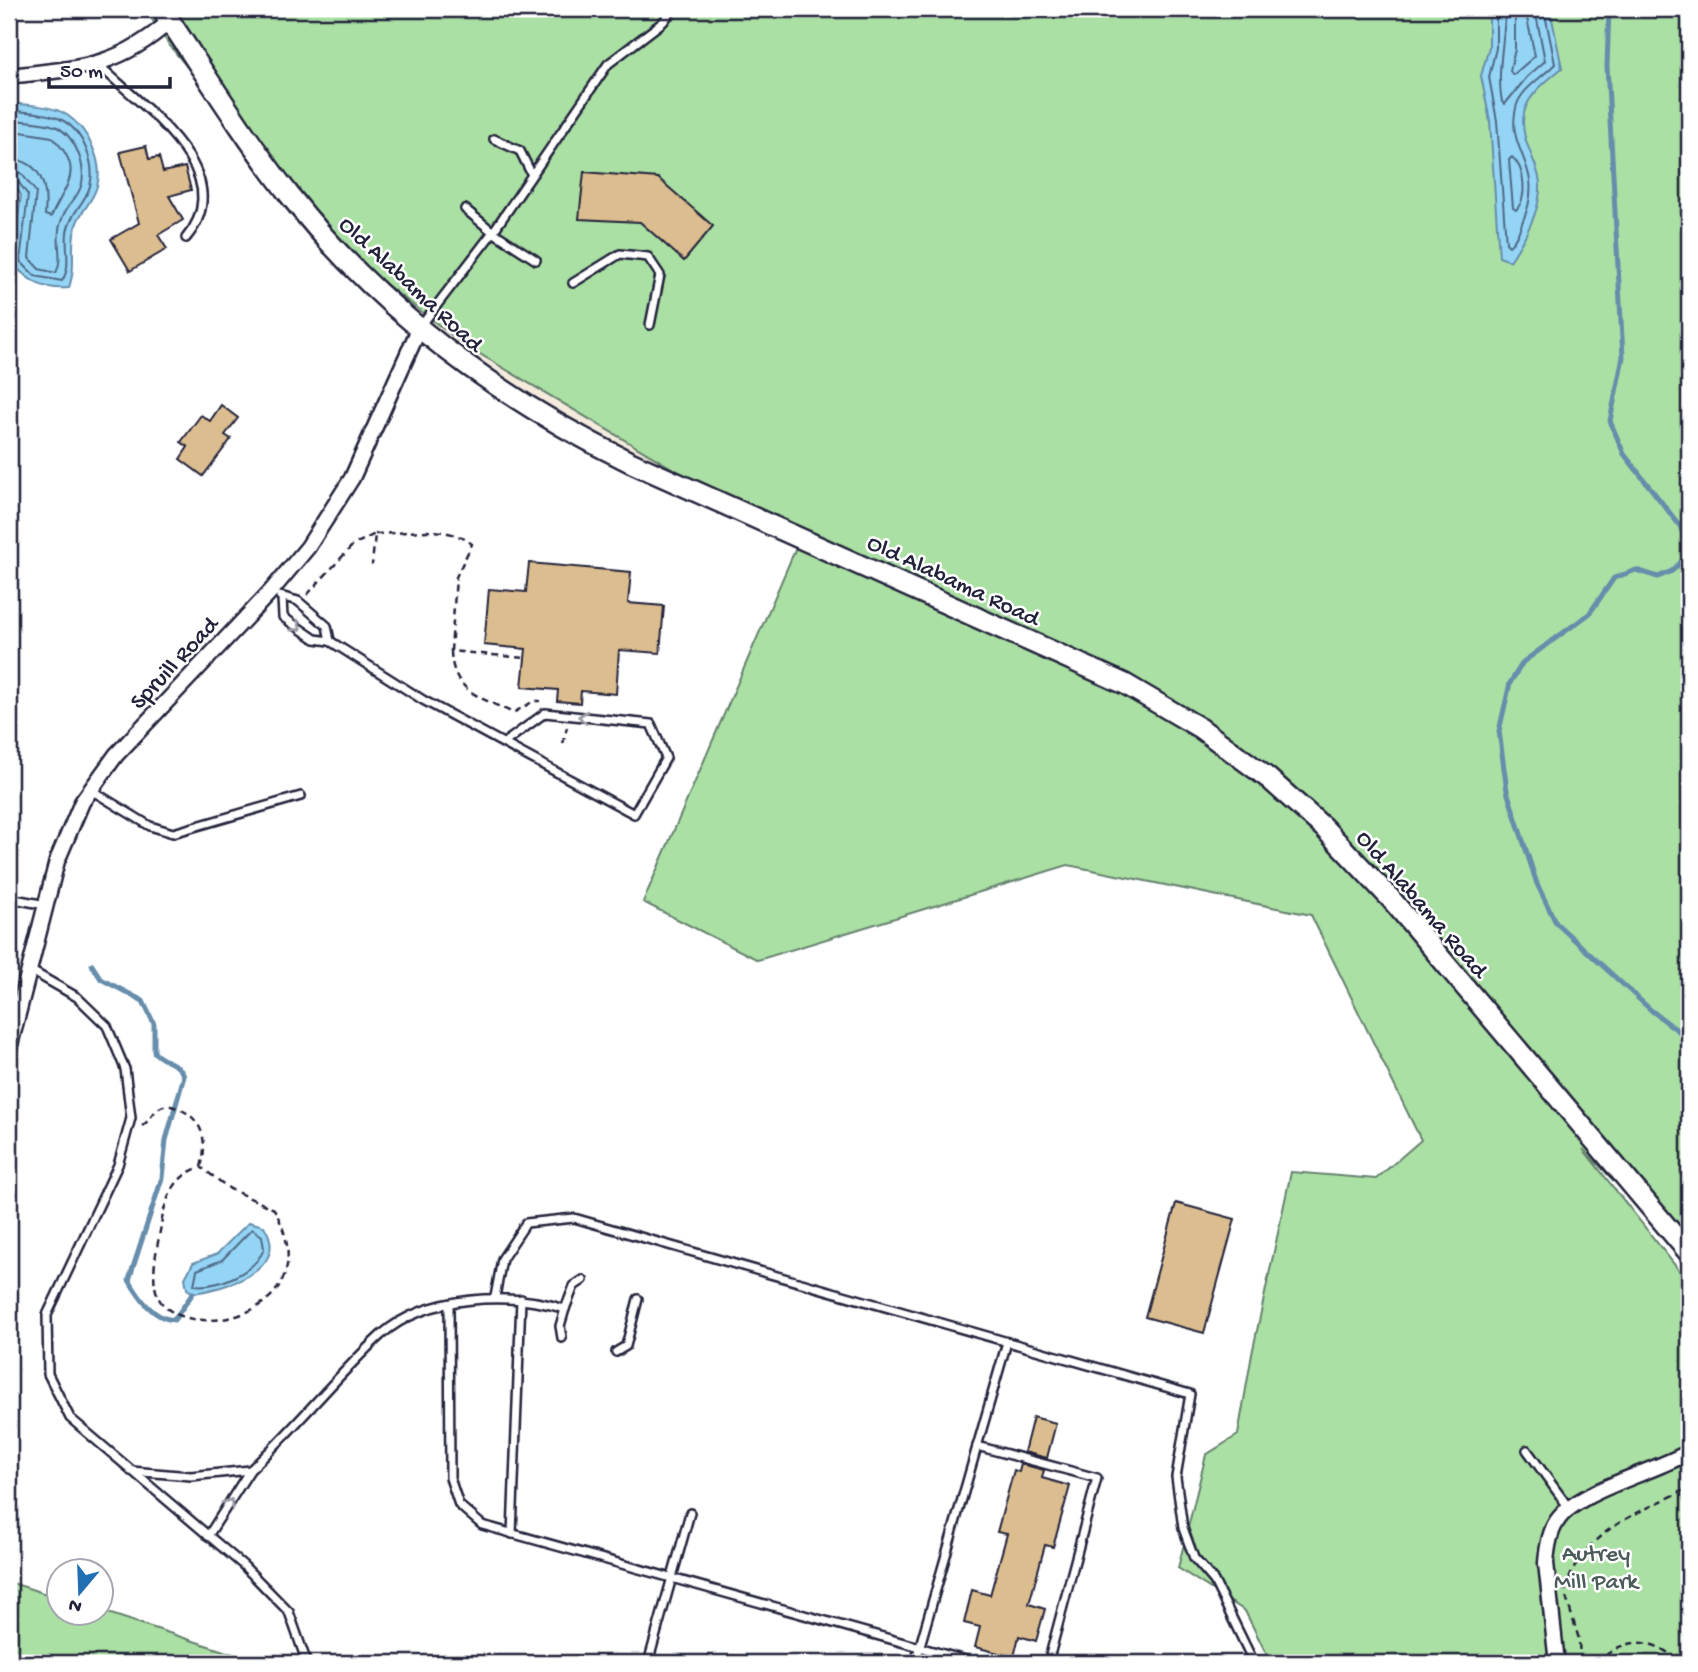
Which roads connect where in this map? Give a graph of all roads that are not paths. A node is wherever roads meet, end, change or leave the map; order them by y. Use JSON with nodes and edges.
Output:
{"nodes":[{"id":1,"x":673,"y":9,"type":"edge"},
{"id":2,"x":166,"y":15,"type":"edge"},
{"id":3,"x":98,"y":64,"type":"junction"},
{"id":4,"x":9,"y":76,"type":"edge"},
{"id":5,"x":494,"y":139,"type":"dead end"},
{"id":6,"x":531,"y":173,"type":"junction"},
{"id":7,"x":465,"y":209,"type":"dead end"},
{"id":8,"x":493,"y":232,"type":"junction"},
{"id":9,"x":186,"y":238,"type":"dead end"},
{"id":10,"x":536,"y":260,"type":"dead end"},
{"id":11,"x":573,"y":283,"type":"dead end"},
{"id":12,"x":650,"y":325,"type":"dead end"},
{"id":13,"x":419,"y":328,"type":"junction"},
{"id":14,"x":277,"y":594,"type":"junction"},
{"id":15,"x":330,"y":641,"type":"junction"},
{"id":16,"x":504,"y":744,"type":"junction"},
{"id":17,"x":90,"y":790,"type":"junction"},
{"id":18,"x":301,"y":796,"type":"dead end"},
{"id":19,"x":9,"y":898,"type":"edge"},
{"id":20,"x":46,"y":905,"type":"junction"},
{"id":21,"x":29,"y":970,"type":"junction"},
{"id":22,"x":9,"y":1049,"type":"edge"},
{"id":23,"x":1689,"y":1253,"type":"edge"},
{"id":24,"x":583,"y":1280,"type":"dead end"},
{"id":25,"x":495,"y":1297,"type":"junction"},
{"id":26,"x":521,"y":1299,"type":"junction"},
{"id":27,"x":638,"y":1299,"type":"dead end"},
{"id":28,"x":449,"y":1305,"type":"junction"},
{"id":29,"x":565,"y":1308,"type":"junction"},
{"id":30,"x":562,"y":1338,"type":"dead end"},
{"id":31,"x":1007,"y":1342,"type":"junction"},
{"id":32,"x":616,"y":1352,"type":"dead end"},
{"id":33,"x":977,"y":1446,"type":"junction"},
{"id":34,"x":1527,"y":1450,"type":"dead end"},
{"id":35,"x":1689,"y":1452,"type":"edge"},
{"id":36,"x":250,"y":1470,"type":"junction"},
{"id":37,"x":131,"y":1471,"type":"junction"},
{"id":38,"x":1569,"y":1508,"type":"junction"},
{"id":39,"x":690,"y":1513,"type":"dead end"},
{"id":40,"x":512,"y":1534,"type":"junction"},
{"id":41,"x":208,"y":1535,"type":"junction"},
{"id":42,"x":673,"y":1578,"type":"junction"},
{"id":43,"x":919,"y":1649,"type":"junction"},
{"id":44,"x":307,"y":1663,"type":"edge"},
{"id":45,"x":648,"y":1663,"type":"edge"},
{"id":46,"x":915,"y":1663,"type":"edge"},
{"id":47,"x":976,"y":1663,"type":"edge"},
{"id":48,"x":1044,"y":1663,"type":"edge"},
{"id":49,"x":1254,"y":1663,"type":"edge"},
{"id":50,"x":1557,"y":1663,"type":"edge"}],
"edges":[{"from":1,"to":6,"type":"lane"},
{"from":2,"to":3,"type":"street"},
{"from":2,"to":13,"type":"main road","name":"Old Alabama Road"},
{"from":3,"to":4,"type":"street"},
{"from":3,"to":9,"type":"lane"},
{"from":5,"to":6,"type":"lane"},
{"from":6,"to":8,"type":"lane"},
{"from":7,"to":8,"type":"lane"},
{"from":8,"to":10,"type":"lane"},
{"from":8,"to":13,"type":"lane"},
{"from":11,"to":12,"type":"lane"},
{"from":13,"to":14,"type":"street","name":"Spruill Road"},
{"from":13,"to":23,"type":"main road","name":"Old Alabama Road"},
{"from":14,"to":15,"type":"lane"},
{"from":14,"to":15,"type":"lane","one_way":true},
{"from":14,"to":17,"type":"street","name":"Spruill Road"},
{"from":15,"to":16,"type":"lane"},
{"from":16,"to":16,"type":"lane","one_way":true},
{"from":17,"to":18,"type":"lane"},
{"from":17,"to":20,"type":"street","name":"Spruill Road"},
{"from":19,"to":20,"type":"lane"},
{"from":20,"to":21,"type":"street","name":"Spruill Road"},
{"from":21,"to":22,"type":"street","name":"Spruill Road"},
{"from":21,"to":37,"type":"lane"},
{"from":24,"to":29,"type":"lane"},
{"from":25,"to":26,"type":"lane"},
{"from":25,"to":28,"type":"lane"},
{"from":25,"to":31,"type":"lane"},
{"from":26,"to":29,"type":"lane"},
{"from":26,"to":40,"type":"lane"},
{"from":27,"to":32,"type":"lane"},
{"from":28,"to":36,"type":"lane"},
{"from":28,"to":40,"type":"lane"},
{"from":29,"to":30,"type":"lane"},
{"from":31,"to":33,"type":"lane"},
{"from":31,"to":49,"type":"lane"},
{"from":33,"to":43,"type":"lane"},
{"from":33,"to":48,"type":"lane"},
{"from":34,"to":38,"type":"lane"},
{"from":35,"to":38,"type":"street"},
{"from":36,"to":37,"type":"lane"},
{"from":41,"to":36,"type":"lane","one_way":true},
{"from":37,"to":41,"type":"lane"},
{"from":38,"to":50,"type":"street"},
{"from":39,"to":42,"type":"lane"},
{"from":40,"to":42,"type":"lane"},
{"from":41,"to":44,"type":"lane"},
{"from":42,"to":43,"type":"lane"},
{"from":42,"to":45,"type":"lane"},
{"from":43,"to":46,"type":"lane"},
{"from":43,"to":47,"type":"lane"}]}
